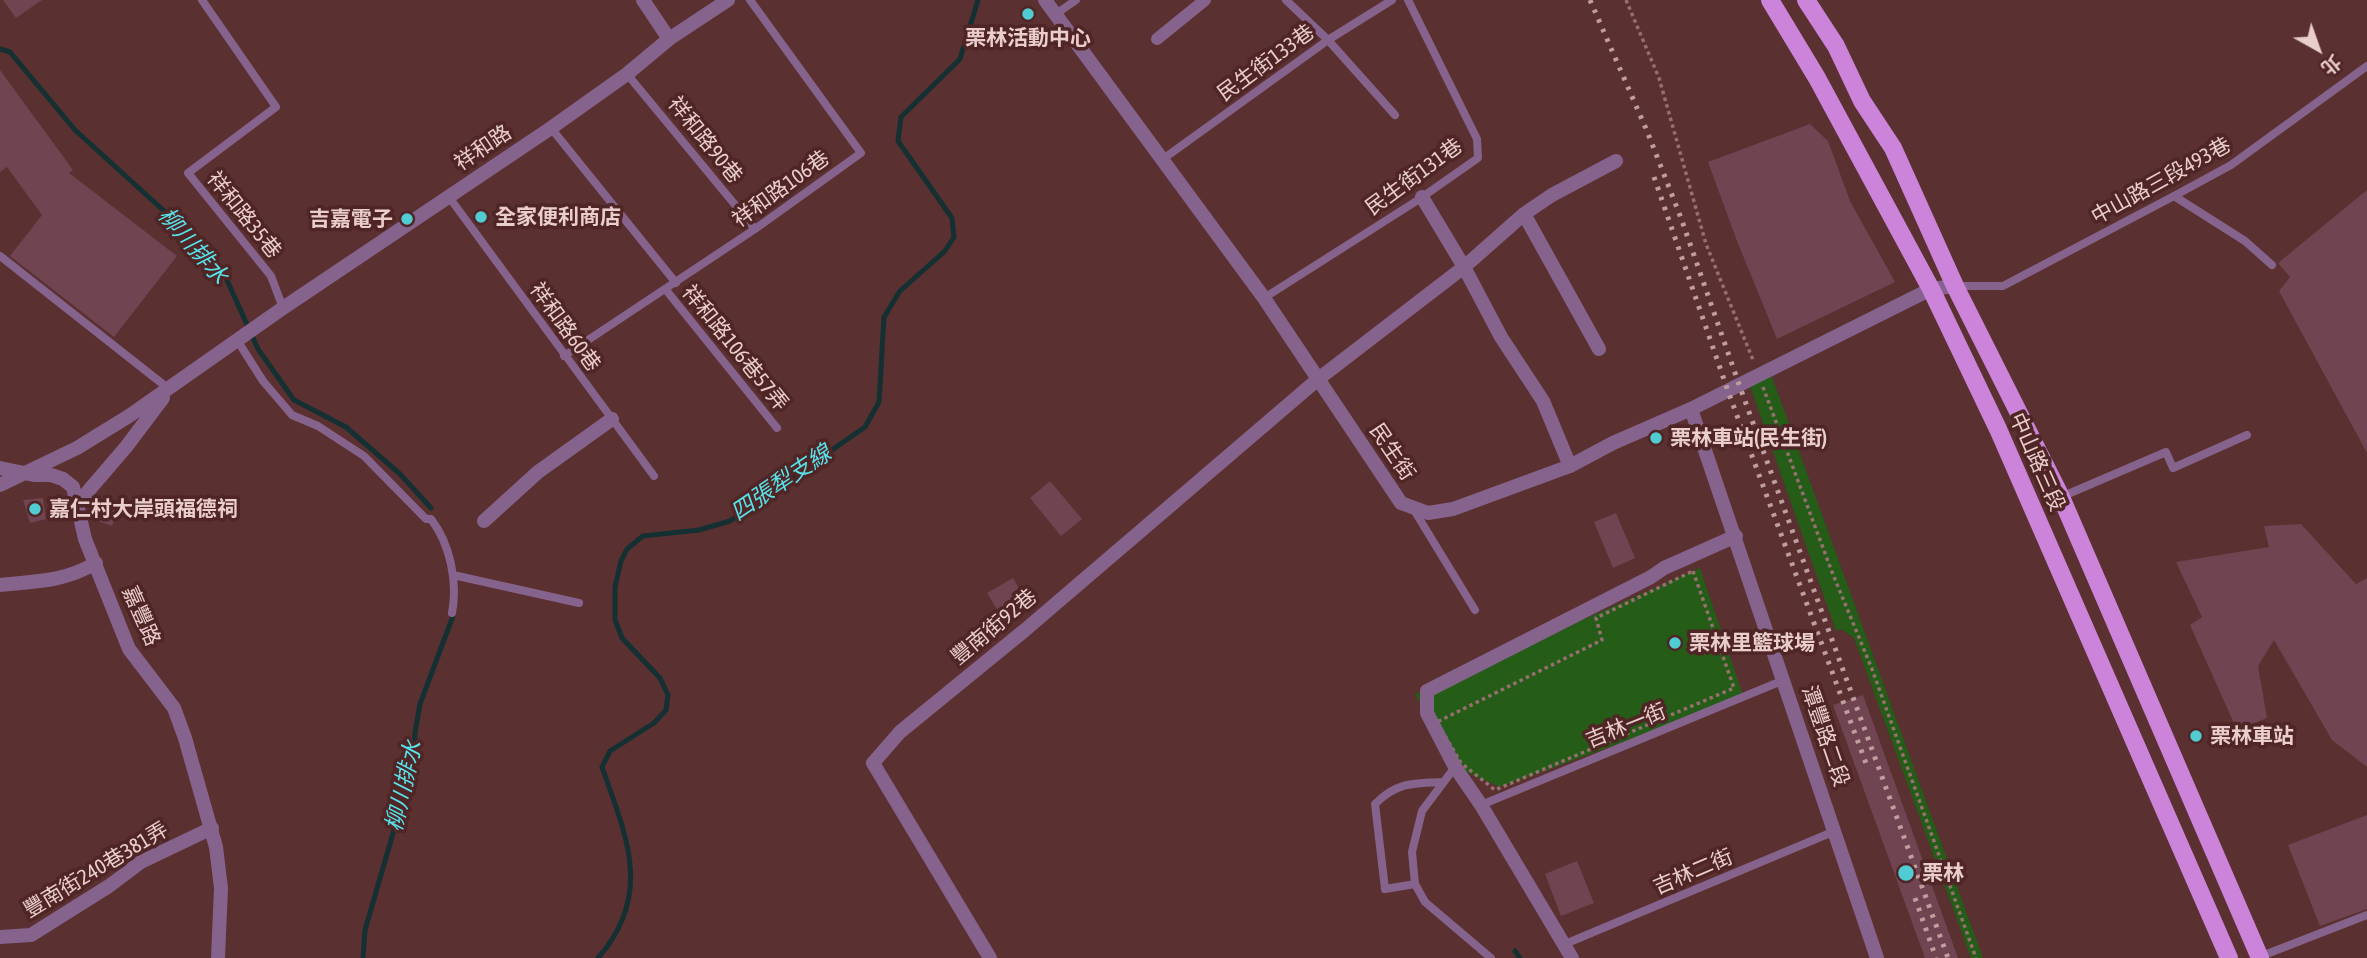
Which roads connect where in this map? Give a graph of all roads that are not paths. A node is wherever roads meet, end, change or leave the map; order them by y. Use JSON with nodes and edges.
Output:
{"nodes":[{"id":1,"x":202,"y":0,"type":"edge"},
{"id":2,"x":643,"y":0,"type":"edge"},
{"id":3,"x":728,"y":0,"type":"edge"},
{"id":4,"x":750,"y":0,"type":"edge"},
{"id":5,"x":1045,"y":0,"type":"edge"},
{"id":6,"x":1076,"y":0,"type":"edge"},
{"id":7,"x":1205,"y":0,"type":"edge"},
{"id":8,"x":1286,"y":0,"type":"edge"},
{"id":9,"x":1392,"y":0,"type":"edge"},
{"id":10,"x":1408,"y":0,"type":"edge"},
{"id":11,"x":1770,"y":0,"type":"edge"},
{"id":12,"x":1806,"y":0,"type":"edge"},
{"id":13,"x":1056,"y":15,"type":"junction"},
{"id":14,"x":669,"y":39,"type":"junction"},
{"id":15,"x":1157,"y":39,"type":"dead end"},
{"id":16,"x":1328,"y":40,"type":"junction"},
{"id":17,"x":2367,"y":66,"type":"edge"},
{"id":18,"x":627,"y":74,"type":"junction"},
{"id":19,"x":1395,"y":115,"type":"dead end"},
{"id":20,"x":551,"y":128,"type":"junction"},
{"id":21,"x":1163,"y":159,"type":"junction"},
{"id":22,"x":1616,"y":161,"type":"dead end"},
{"id":23,"x":2174,"y":196,"type":"junction"},
{"id":24,"x":449,"y":197,"type":"junction"},
{"id":25,"x":1422,"y":197,"type":"junction"},
{"id":26,"x":1524,"y":214,"type":"junction"},
{"id":27,"x":755,"y":229,"type":"junction"},
{"id":28,"x":0,"y":256,"type":"edge"},
{"id":29,"x":2272,"y":265,"type":"dead end"},
{"id":30,"x":1464,"y":267,"type":"junction"},
{"id":31,"x":676,"y":283,"type":"junction"},
{"id":32,"x":1955,"y":286,"type":"junction"},
{"id":33,"x":1931,"y":289,"type":"junction"},
{"id":34,"x":666,"y":290,"type":"junction"},
{"id":35,"x":1264,"y":298,"type":"junction"},
{"id":36,"x":283,"y":308,"type":"junction"},
{"id":37,"x":238,"y":340,"type":"junction"},
{"id":38,"x":1599,"y":349,"type":"dead end"},
{"id":39,"x":564,"y":356,"type":"junction"},
{"id":40,"x":1317,"y":380,"type":"junction"},
{"id":41,"x":169,"y":389,"type":"junction"},
{"id":42,"x":1691,"y":409,"type":"junction"},
{"id":43,"x":612,"y":419,"type":"junction"},
{"id":44,"x":777,"y":428,"type":"dead end"},
{"id":45,"x":2247,"y":435,"type":"dead end"},
{"id":46,"x":1570,"y":466,"type":"junction"},
{"id":47,"x":0,"y":468,"type":"edge"},
{"id":48,"x":24,"y":474,"type":"junction"},
{"id":49,"x":654,"y":476,"type":"dead end"},
{"id":50,"x":0,"y":485,"type":"edge"},
{"id":51,"x":2061,"y":497,"type":"junction"},
{"id":52,"x":78,"y":503,"type":"junction"},
{"id":53,"x":1412,"y":507,"type":"junction"},
{"id":54,"x":484,"y":521,"type":"dead end"},
{"id":55,"x":1735,"y":536,"type":"junction"},
{"id":56,"x":96,"y":563,"type":"junction"},
{"id":57,"x":453,"y":575,"type":"junction"},
{"id":58,"x":0,"y":585,"type":"edge"},
{"id":59,"x":579,"y":603,"type":"dead end"},
{"id":60,"x":1475,"y":610,"type":"dead end"},
{"id":61,"x":452,"y":613,"type":"dead end"},
{"id":62,"x":1784,"y":680,"type":"junction"},
{"id":63,"x":1455,"y":767,"type":"junction"},
{"id":64,"x":1444,"y":782,"type":"junction"},
{"id":65,"x":1481,"y":805,"type":"junction"},
{"id":66,"x":212,"y":828,"type":"junction"},
{"id":67,"x":1835,"y":831,"type":"junction"},
{"id":68,"x":1415,"y":884,"type":"junction"},
{"id":69,"x":2367,"y":915,"type":"edge"},
{"id":70,"x":0,"y":937,"type":"edge"},
{"id":71,"x":1565,"y":944,"type":"junction"},
{"id":72,"x":2260,"y":957,"type":"edge"},
{"id":73,"x":218,"y":958,"type":"edge"},
{"id":74,"x":990,"y":958,"type":"edge"},
{"id":75,"x":1491,"y":958,"type":"edge"},
{"id":76,"x":1572,"y":958,"type":"edge"},
{"id":77,"x":1877,"y":958,"type":"edge"},
{"id":78,"x":2229,"y":958,"type":"edge"}],
"edges":[{"from":1,"to":36,"type":"lane","name":"祥和路35巷"},
{"from":2,"to":14,"type":"street"},
{"from":3,"to":14,"type":"street","name":"祥和路"},
{"from":4,"to":27,"type":"lane","name":"祥和路106巷"},
{"from":5,"to":13,"type":"street","name":"民生街"},
{"from":6,"to":13,"type":"lane"},
{"from":7,"to":15,"type":"street"},
{"from":8,"to":16,"type":"lane"},
{"from":9,"to":16,"type":"lane","name":"民生街133巷"},
{"from":10,"to":25,"type":"lane","name":"民生街131巷"},
{"from":11,"to":33,"type":"main road","name":"中山路三段"},
{"from":12,"to":32,"type":"main road","name":"中山路三段"},
{"from":13,"to":21,"type":"street","name":"民生街"},
{"from":14,"to":18,"type":"street","name":"祥和路"},
{"from":16,"to":19,"type":"lane"},
{"from":16,"to":21,"type":"lane","name":"民生街133巷"},
{"from":17,"to":23,"type":"lane","name":"中山路三段493巷"},
{"from":18,"to":20,"type":"street","name":"祥和路"},
{"from":18,"to":27,"type":"lane","name":"祥和路90巷"},
{"from":20,"to":24,"type":"street","name":"祥和路"},
{"from":20,"to":31,"type":"lane"},
{"from":21,"to":35,"type":"street","name":"民生街"},
{"from":22,"to":26,"type":"street"},
{"from":23,"to":29,"type":"lane"},
{"from":23,"to":32,"type":"lane","name":"中山路三段493巷"},
{"from":24,"to":36,"type":"street","name":"祥和路"},
{"from":24,"to":39,"type":"lane","name":"祥和路60巷"},
{"from":25,"to":30,"type":"street"},
{"from":25,"to":35,"type":"lane","name":"民生街131巷"},
{"from":26,"to":30,"type":"street"},
{"from":26,"to":38,"type":"street"},
{"from":27,"to":31,"type":"lane","name":"祥和路106巷"},
{"from":28,"to":41,"type":"lane"},
{"from":30,"to":40,"type":"street"},
{"from":30,"to":46,"type":"street"},
{"from":31,"to":34,"type":"lane","name":"祥和路106巷"},
{"from":32,"to":33,"type":"street","name":"民生街"},
{"from":32,"to":51,"type":"main road","name":"中山路三段"},
{"from":33,"to":42,"type":"street","name":"民生街"},
{"from":33,"to":78,"type":"main road","name":"中山路三段"},
{"from":34,"to":39,"type":"lane","name":"祥和路106巷"},
{"from":34,"to":44,"type":"lane","name":"祥和路106巷57弄"},
{"from":35,"to":40,"type":"street","name":"民生街"},
{"from":36,"to":37,"type":"street","name":"祥和路"},
{"from":37,"to":41,"type":"street"},
{"from":37,"to":57,"type":"lane"},
{"from":39,"to":43,"type":"lane","name":"祥和路60巷"},
{"from":40,"to":53,"type":"street","name":"民生街"},
{"from":40,"to":74,"type":"street","name":"豐南街92巷"},
{"from":41,"to":48,"type":"street"},
{"from":41,"to":52,"type":"street"},
{"from":42,"to":46,"type":"street","name":"民生街"},
{"from":42,"to":55,"type":"street","name":"潭豐路二段"},
{"from":43,"to":49,"type":"lane","name":"祥和路60巷"},
{"from":43,"to":54,"type":"street"},
{"from":45,"to":51,"type":"lane"},
{"from":46,"to":53,"type":"street","name":"民生街"},
{"from":47,"to":48,"type":"street","name":"嘉豐路"},
{"from":48,"to":50,"type":"street"},
{"from":48,"to":52,"type":"street","name":"嘉豐路"},
{"from":51,"to":72,"type":"main road","name":"中山路三段"},
{"from":52,"to":56,"type":"street","name":"嘉豐路"},
{"from":53,"to":60,"type":"lane"},
{"from":55,"to":62,"type":"street","name":"潭豐路二段"},
{"from":55,"to":63,"type":"street"},
{"from":56,"to":58,"type":"street"},
{"from":56,"to":66,"type":"street","name":"嘉豐路"},
{"from":57,"to":59,"type":"lane"},
{"from":57,"to":61,"type":"lane"},
{"from":62,"to":65,"type":"lane","name":"吉林一街"},
{"from":62,"to":67,"type":"street","name":"潭豐路二段"},
{"from":63,"to":64,"type":"lane"},
{"from":63,"to":65,"type":"street"},
{"from":64,"to":68,"type":"lane"},
{"from":64,"to":68,"type":"lane"},
{"from":65,"to":71,"type":"street"},
{"from":66,"to":70,"type":"street","name":"豐南街240巷381弄"},
{"from":66,"to":73,"type":"street","name":"嘉豐路"},
{"from":67,"to":71,"type":"lane","name":"吉林二街"},
{"from":67,"to":77,"type":"street","name":"潭豐路二段"},
{"from":68,"to":75,"type":"lane"},
{"from":69,"to":72,"type":"lane"},
{"from":71,"to":76,"type":"street"}]}
